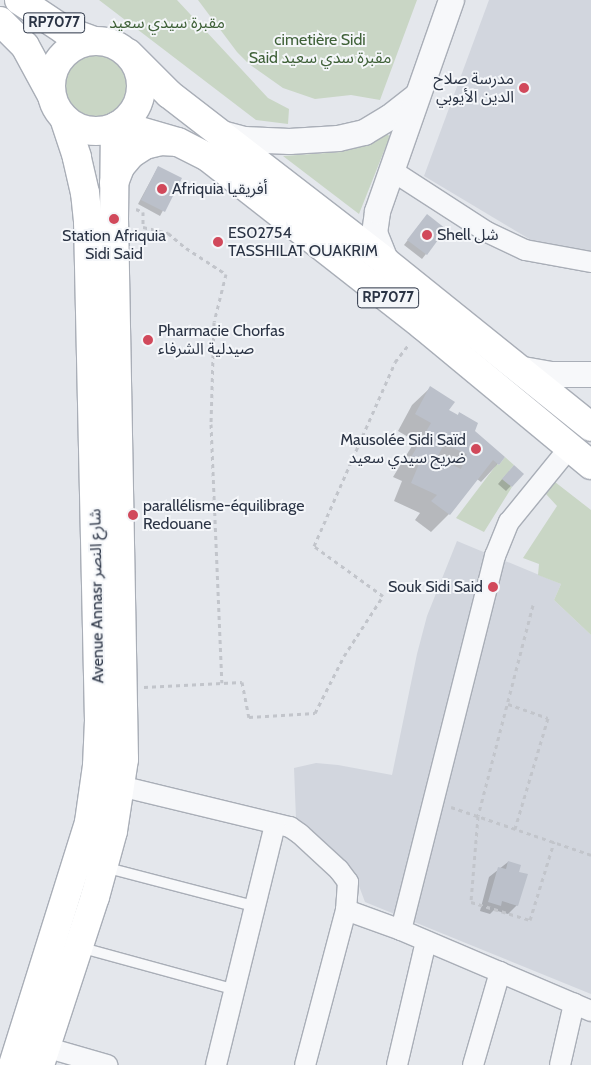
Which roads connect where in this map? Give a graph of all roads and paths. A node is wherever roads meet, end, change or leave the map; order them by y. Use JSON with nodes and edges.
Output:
{"nodes":[{"id":1,"x":19,"y":0,"type":"edge"},
{"id":2,"x":450,"y":0,"type":"edge"},
{"id":3,"x":0,"y":20,"type":"edge"},
{"id":4,"x":91,"y":40,"type":"junction"},
{"id":5,"x":128,"y":53,"type":"junction"},
{"id":6,"x":51,"y":94,"type":"junction"},
{"id":7,"x":416,"y":96,"type":"junction"},
{"id":8,"x":64,"y":118,"type":"junction"},
{"id":9,"x":117,"y":126,"type":"junction"},
{"id":10,"x":218,"y":132,"type":"junction"},
{"id":11,"x":178,"y":142,"type":"junction"},
{"id":12,"x":391,"y":170,"type":"junction"},
{"id":13,"x":114,"y":192,"type":"junction"},
{"id":14,"x":386,"y":262,"type":"junction"},
{"id":15,"x":591,"y":262,"type":"edge"},
{"id":16,"x":424,"y":326,"type":"junction"},
{"id":17,"x":517,"y":368,"type":"junction"},
{"id":18,"x":591,"y":374,"type":"edge"},
{"id":19,"x":591,"y":427,"type":"edge"},
{"id":20,"x":570,"y":447,"type":"junction"},
{"id":21,"x":591,"y":466,"type":"edge"},
{"id":22,"x":533,"y":605,"type":"dead end"},
{"id":23,"x":222,"y":683,"type":"junction"},
{"id":24,"x":122,"y":689,"type":"junction"},
{"id":25,"x":508,"y":704,"type":"junction"},
{"id":26,"x":120,"y":786,"type":"junction"},
{"id":27,"x":432,"y":800,"type":"junction"},
{"id":28,"x":478,"y":816,"type":"junction"},
{"id":29,"x":275,"y":824,"type":"junction"},
{"id":30,"x":515,"y":829,"type":"junction"},
{"id":31,"x":554,"y":842,"type":"junction"},
{"id":32,"x":591,"y":855,"type":"edge"},
{"id":33,"x":103,"y":867,"type":"junction"},
{"id":34,"x":254,"y":906,"type":"junction"},
{"id":35,"x":346,"y":910,"type":"junction"},
{"id":36,"x":401,"y":930,"type":"junction"},
{"id":37,"x":426,"y":941,"type":"junction"},
{"id":38,"x":78,"y":946,"type":"junction"},
{"id":39,"x":500,"y":972,"type":"junction"},
{"id":40,"x":233,"y":989,"type":"junction"},
{"id":41,"x":583,"y":1007,"type":"edge"},
{"id":42,"x":43,"y":1056,"type":"edge"},
{"id":43,"x":220,"y":1064,"type":"edge"},
{"id":44,"x":13,"y":1065,"type":"edge"},
{"id":45,"x":107,"y":1065,"type":"edge"},
{"id":46,"x":305,"y":1065,"type":"edge"},
{"id":47,"x":397,"y":1065,"type":"edge"},
{"id":48,"x":473,"y":1065,"type":"edge"},
{"id":49,"x":560,"y":1065,"type":"edge"}],
"edges":[{"from":1,"to":4,"type":"main road","number":"RP7077"},
{"from":2,"to":7,"type":"street"},
{"from":3,"to":6,"type":"main road","number":"RP7077"},
{"from":4,"to":5,"type":"main road","number":"RP7077"},
{"from":4,"to":6,"type":"main road","number":"RP7077"},
{"from":5,"to":9,"type":"main road"},
{"from":5,"to":10,"type":"main road","number":"RP7077"},
{"from":6,"to":8,"type":"main road","number":"RP7077"},
{"from":7,"to":10,"type":"street"},
{"from":7,"to":12,"type":"street"},
{"from":8,"to":9,"type":"main road","number":"RP7077"},
{"from":8,"to":44,"type":"main road","name":"Avenue Annasr شارع النصر"},
{"from":9,"to":11,"type":"main road","number":"RP7077"},
{"from":9,"to":13,"type":"main road","name":"Avenue Annasr شارع النصر"},
{"from":10,"to":14,"type":"main road","number":"RP7077"},
{"from":11,"to":13,"type":"main road"},
{"from":11,"to":16,"type":"main road","number":"RP7077"},
{"from":12,"to":14,"type":"street"},
{"from":12,"to":15,"type":"street"},
{"from":13,"to":23,"type":"path"},
{"from":13,"to":24,"type":"main road","name":"Avenue Annasr شارع النصر"},
{"from":14,"to":17,"type":"main road","number":"RP7077"},
{"from":16,"to":20,"type":"main road","number":"RP7077"},
{"from":16,"to":23,"type":"path"},
{"from":17,"to":18,"type":"street"},
{"from":17,"to":19,"type":"main road","number":"RP7077"},
{"from":20,"to":21,"type":"main road","number":"RP7077"},
{"from":20,"to":27,"type":"street"},
{"from":22,"to":25,"type":"path"},
{"from":23,"to":24,"type":"path"},
{"from":24,"to":26,"type":"main road","name":"Avenue Annasr شارع النصر"},
{"from":25,"to":28,"type":"path"},
{"from":25,"to":30,"type":"path"},
{"from":26,"to":29,"type":"street"},
{"from":26,"to":33,"type":"main road","name":"Avenue Annasr شارع النصر"},
{"from":27,"to":28,"type":"path"},
{"from":27,"to":36,"type":"street"},
{"from":28,"to":30,"type":"path"},
{"from":28,"to":31,"type":"path"},
{"from":29,"to":34,"type":"street"},
{"from":29,"to":35,"type":"street"},
{"from":30,"to":31,"type":"path"},
{"from":31,"to":32,"type":"path"},
{"from":33,"to":34,"type":"lane"},
{"from":33,"to":38,"type":"main road","name":"Avenue Annasr شارع النصر"},
{"from":34,"to":40,"type":"street"},
{"from":35,"to":36,"type":"street"},
{"from":35,"to":46,"type":"street"},
{"from":36,"to":37,"type":"street"},
{"from":37,"to":39,"type":"street"},
{"from":37,"to":47,"type":"street"},
{"from":38,"to":40,"type":"lane"},
{"from":38,"to":42,"type":"main road","name":"Avenue Annasr شارع النصر"},
{"from":39,"to":41,"type":"street"},
{"from":39,"to":48,"type":"street"},
{"from":40,"to":43,"type":"street"},
{"from":41,"to":49,"type":"street"},
{"from":42,"to":45,"type":"street"}]}
